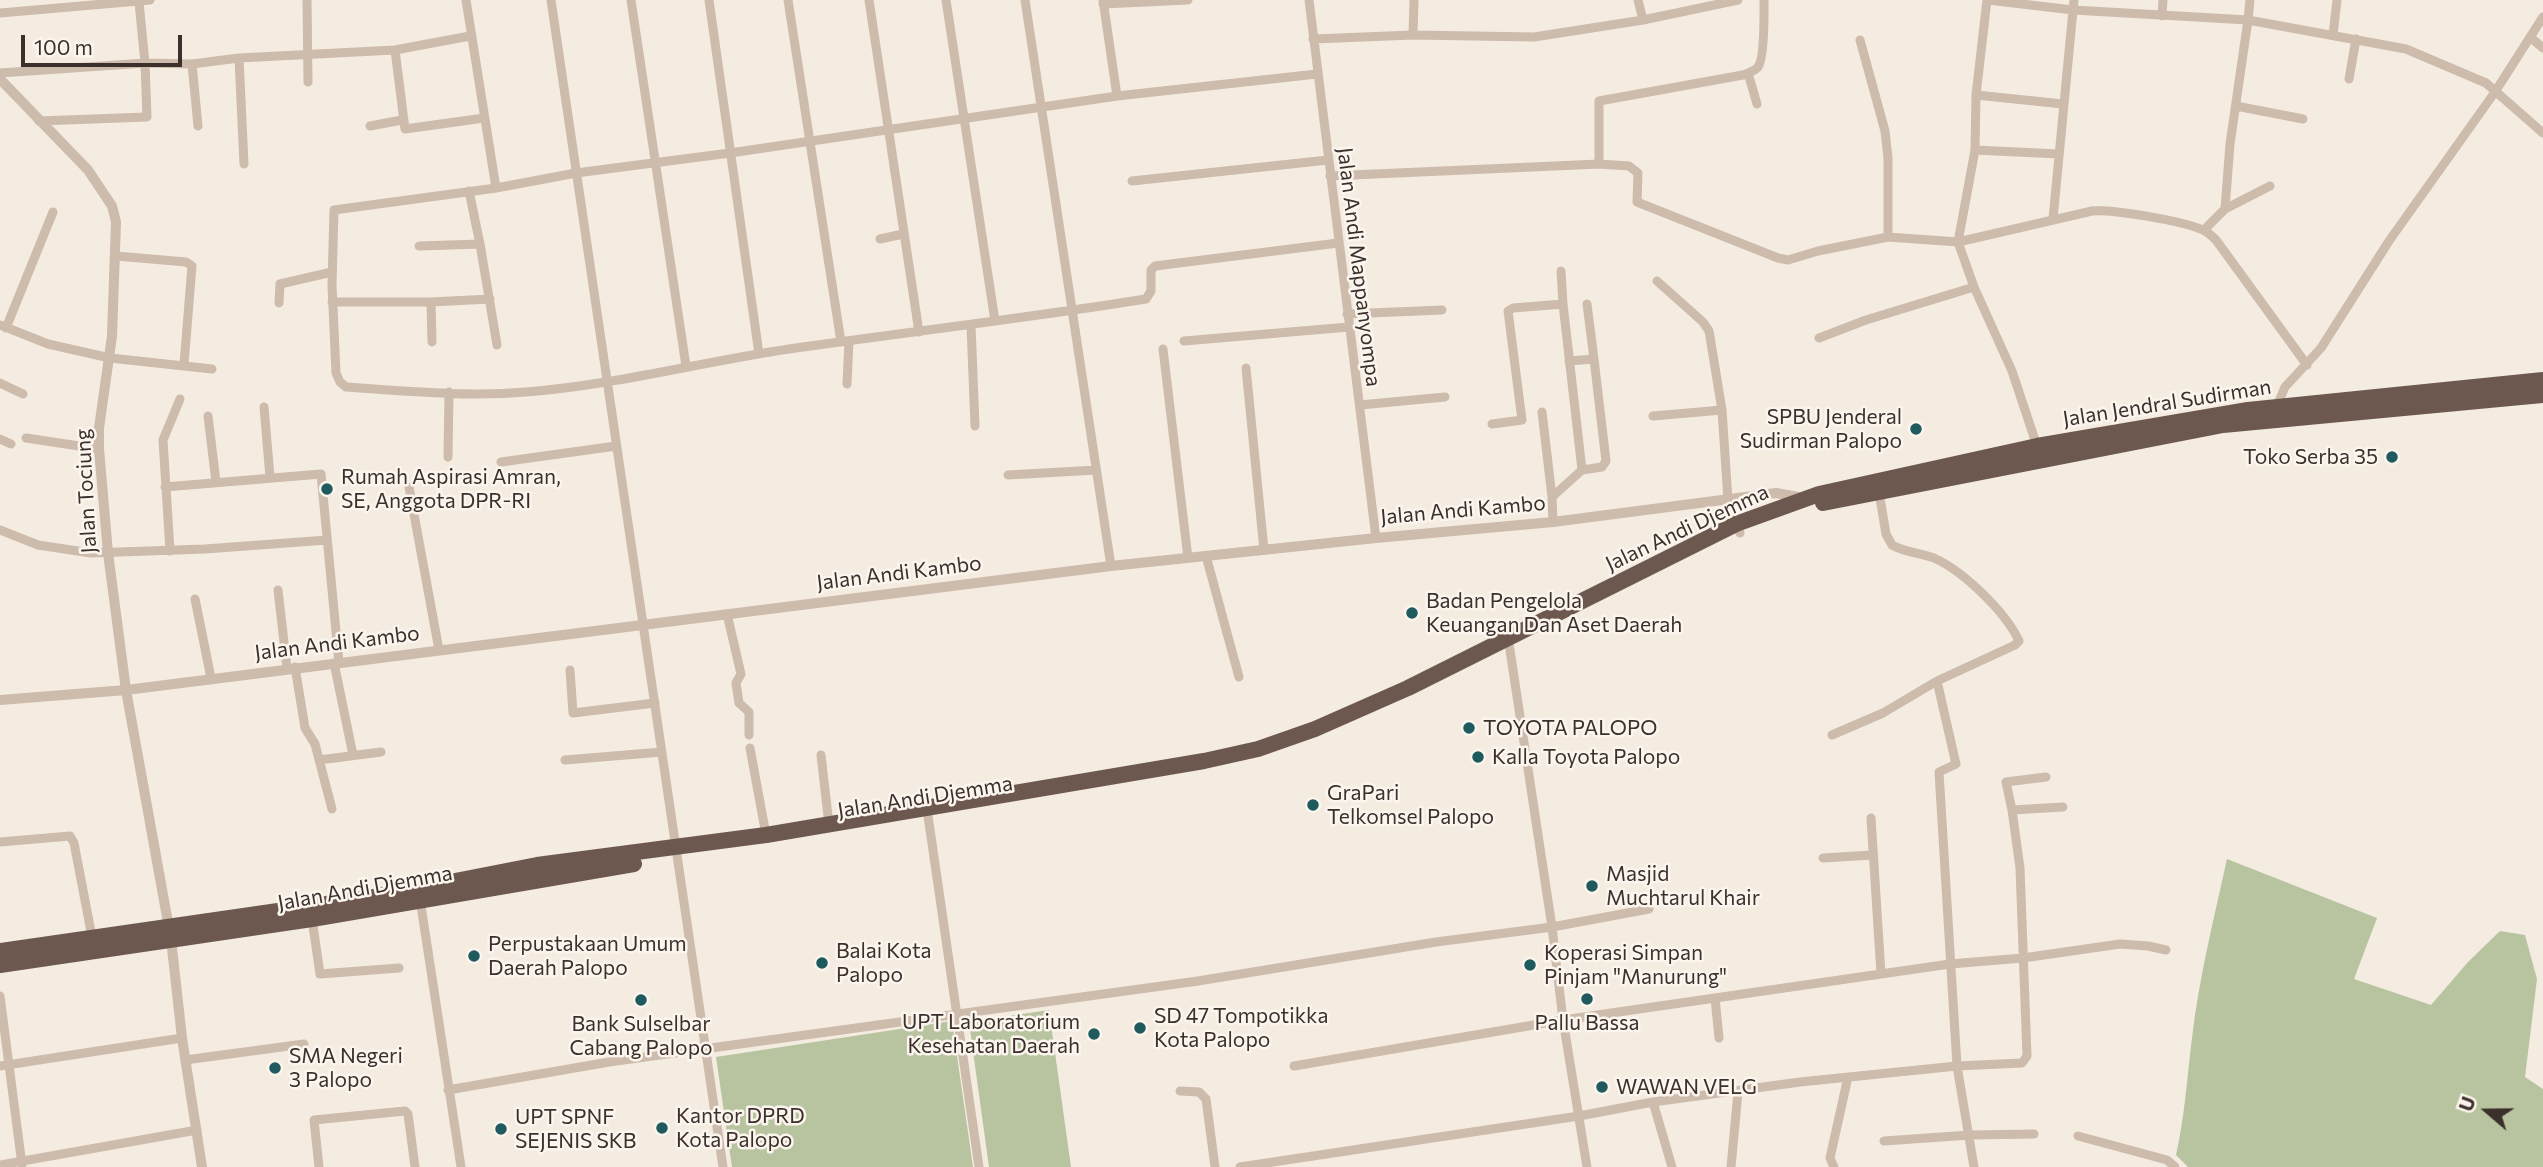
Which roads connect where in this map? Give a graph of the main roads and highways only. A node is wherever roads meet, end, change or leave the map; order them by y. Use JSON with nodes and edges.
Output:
{"nodes":[{"id":1,"x":2543,"y":380,"type":"edge"},
{"id":2,"x":2543,"y":395,"type":"edge"},
{"id":3,"x":2276,"y":413,"type":"junction"},
{"id":4,"x":2249,"y":416,"type":"junction"},
{"id":5,"x":1806,"y":503,"type":"junction"},
{"id":6,"x":928,"y":813,"type":"junction"},
{"id":7,"x":676,"y":853,"type":"junction"},
{"id":8,"x":419,"y":895,"type":"junction"},
{"id":9,"x":170,"y":934,"type":"junction"},
{"id":10,"x":0,"y":951,"type":"edge"},
{"id":11,"x":0,"y":965,"type":"edge"}],
"edges":[{"from":1,"to":3,"type":"highway","name":"Jalan Jendral Sudirman"},
{"from":2,"to":3,"type":"highway","name":"Jalan Jendral Sudirman"},
{"from":3,"to":4,"type":"highway","name":"Jalan Jendral Sudirman"},
{"from":4,"to":5,"type":"highway","name":"Jalan Jendral Sudirman"},
{"from":4,"to":5,"type":"highway","name":"Jalan Jendral Sudirman"},
{"from":5,"to":6,"type":"highway","name":"Jalan Andi Djemma"},
{"from":6,"to":7,"type":"highway","name":"Jalan Andi Djemma"},
{"from":6,"to":7,"type":"highway","name":"Jalan Andi Djemma"},
{"from":7,"to":8,"type":"highway","name":"Jalan Andi Djemma"},
{"from":8,"to":9,"type":"highway","name":"Jalan Andi Djemma"},
{"from":8,"to":9,"type":"highway","name":"Jalan Andi Djemma"},
{"from":9,"to":10,"type":"highway","name":"Jalan Andi Djemma"},
{"from":9,"to":11,"type":"highway","name":"Jalan Andi Djemma"}]}
